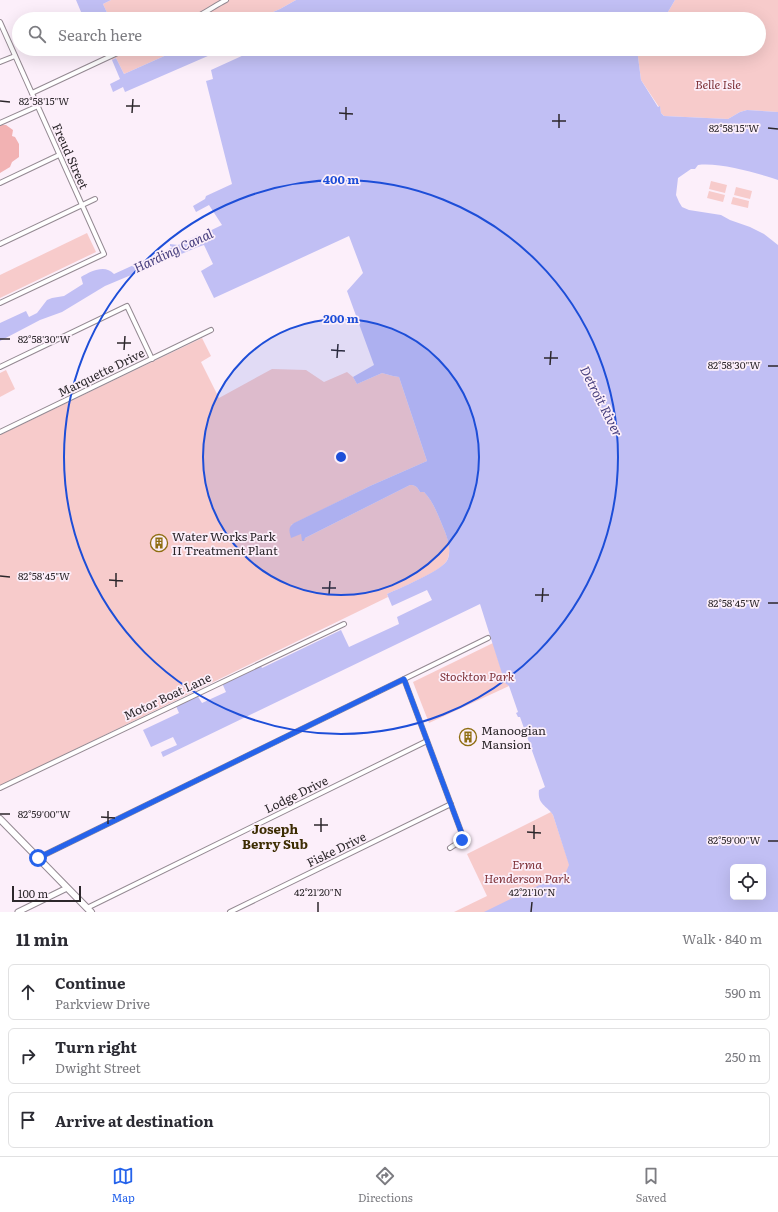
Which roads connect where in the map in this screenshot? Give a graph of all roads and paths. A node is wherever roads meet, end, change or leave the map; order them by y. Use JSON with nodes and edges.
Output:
{"nodes":[{"id":1,"x":226,"y":0,"type":"edge"},
{"id":2,"x":205,"y":12,"type":"edge"},
{"id":3,"x":0,"y":22,"type":"edge"},
{"id":4,"x":12,"y":49,"type":"edge"},
{"id":5,"x":15,"y":56,"type":"joint"},
{"id":6,"x":111,"y":56,"type":"edge"},
{"id":7,"x":0,"y":62,"type":"edge"},
{"id":8,"x":32,"y":93,"type":"junction"},
{"id":9,"x":38,"y":106,"type":"junction"},
{"id":10,"x":0,"y":123,"type":"edge"},
{"id":11,"x":59,"y":155,"type":"junction"},
{"id":12,"x":0,"y":183,"type":"edge"},
{"id":13,"x":95,"y":199,"type":"dead end"},
{"id":14,"x":82,"y":205,"type":"junction"},
{"id":15,"x":0,"y":244,"type":"edge"},
{"id":16,"x":0,"y":303,"type":"edge"},
{"id":17,"x":211,"y":330,"type":"dead end"},
{"id":18,"x":152,"y":359,"type":"junction"},
{"id":19,"x":0,"y":367,"type":"edge"},
{"id":20,"x":0,"y":432,"type":"edge"},
{"id":21,"x":344,"y":624,"type":"dead end"},
{"id":22,"x":488,"y":638,"type":"dead end"},
{"id":23,"x":404,"y":679,"type":"junction"},
{"id":24,"x":427,"y":741,"type":"junction"},
{"id":25,"x":0,"y":788,"type":"edge"},
{"id":26,"x":451,"y":804,"type":"junction"},
{"id":27,"x":1,"y":821,"type":"edge"},
{"id":28,"x":450,"y":848,"type":"dead end"},
{"id":29,"x":38,"y":858,"type":"junction"},
{"id":30,"x":67,"y":888,"type":"junction"},
{"id":31,"x":89,"y":910,"type":"edge"},
{"id":32,"x":18,"y":912,"type":"edge"},
{"id":33,"x":230,"y":912,"type":"edge"}],
"edges":[{"from":1,"to":2,"type":"street"},
{"from":3,"to":4,"type":"street","name":"Freud Street"},
{"from":5,"to":7,"type":"street"},
{"from":5,"to":8,"type":"street","name":"Freud Street"},
{"from":6,"to":8,"type":"street"},
{"from":8,"to":9,"type":"street","name":"Freud Street"},
{"from":9,"to":10,"type":"street"},
{"from":9,"to":11,"type":"street","name":"Freud Street"},
{"from":11,"to":12,"type":"street"},
{"from":11,"to":14,"type":"street","name":"Freud Street"},
{"from":13,"to":14,"type":"street"},
{"from":14,"to":15,"type":"street"},
{"from":14,"to":16,"type":"street","name":"Freud Street"},
{"from":17,"to":18,"type":"street","name":"Marquette Drive"},
{"from":18,"to":19,"type":"street"},
{"from":18,"to":20,"type":"street","name":"Marquette Drive"},
{"from":21,"to":25,"type":"street","name":"Motor Boat Lane"},
{"from":22,"to":23,"type":"street"},
{"from":23,"to":24,"type":"street"},
{"from":23,"to":29,"type":"street"},
{"from":24,"to":26,"type":"street"},
{"from":24,"to":31,"type":"street","name":"Lodge Drive"},
{"from":26,"to":28,"type":"street"},
{"from":26,"to":33,"type":"street","name":"Fiske Drive"},
{"from":27,"to":29,"type":"main road"},
{"from":29,"to":30,"type":"main road"},
{"from":30,"to":31,"type":"main road"},
{"from":30,"to":32,"type":"street"}]}
